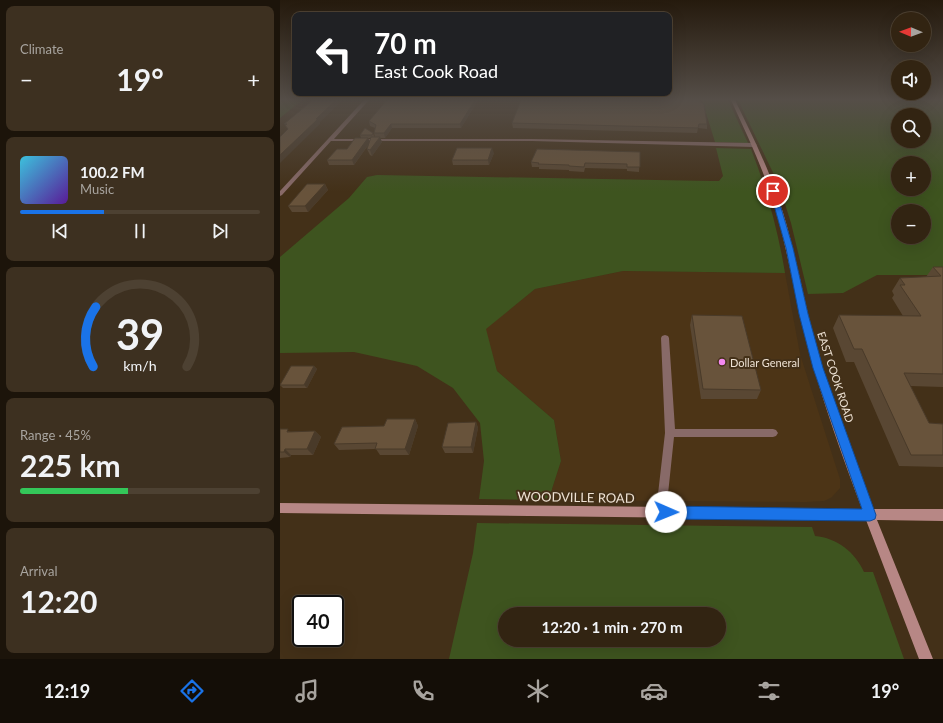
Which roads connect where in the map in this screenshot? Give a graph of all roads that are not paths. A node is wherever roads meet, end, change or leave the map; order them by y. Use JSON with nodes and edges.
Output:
{"nodes":[{"id":1,"x":338,"y":131,"type":"edge"},
{"id":2,"x":747,"y":131,"type":"edge"},
{"id":3,"x":329,"y":140,"type":"junction"},
{"id":4,"x":754,"y":145,"type":"junction"},
{"id":5,"x":280,"y":194,"type":"edge"},
{"id":6,"x":665,"y":338,"type":"dead end"},
{"id":7,"x":670,"y":433,"type":"junction"},
{"id":8,"x":773,"y":433,"type":"dead end"},
{"id":9,"x":280,"y":508,"type":"edge"},
{"id":10,"x":666,"y":512,"type":"junction"},
{"id":11,"x":870,"y":515,"type":"junction"},
{"id":12,"x":943,"y":515,"type":"edge"},
{"id":13,"x":926,"y":659,"type":"edge"}],
"edges":[{"from":1,"to":3,"type":"street"},
{"from":2,"to":4,"type":"main road","name":"EAST COOK ROAD"},
{"from":3,"to":4,"type":"street"},
{"from":3,"to":5,"type":"street"},
{"from":4,"to":11,"type":"main road","name":"EAST COOK ROAD"},
{"from":6,"to":7,"type":"street"},
{"from":7,"to":8,"type":"street"},
{"from":7,"to":10,"type":"street"},
{"from":9,"to":10,"type":"main road","name":"WOODVILLE ROAD"},
{"from":10,"to":11,"type":"main road","name":"WOODVILLE ROAD"},
{"from":11,"to":12,"type":"main road","name":"WOODVILLE ROAD"},
{"from":11,"to":13,"type":"main road","name":"EAST COOK ROAD"}]}
